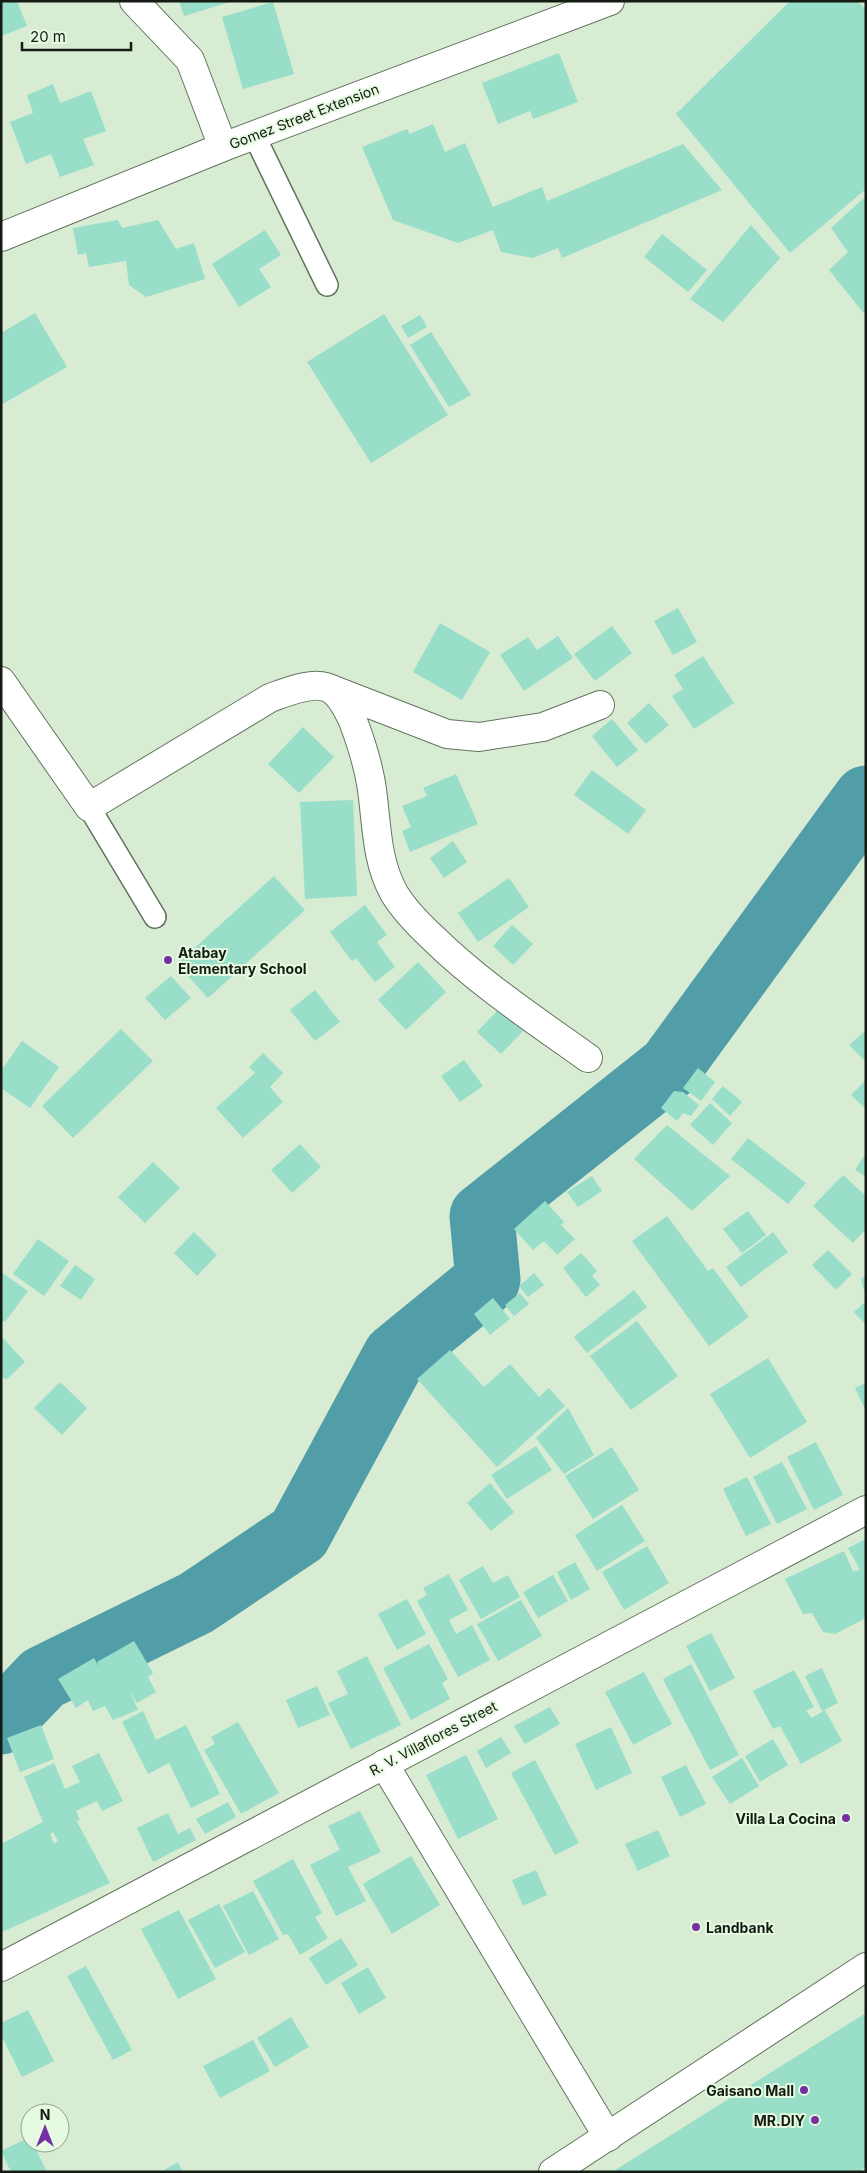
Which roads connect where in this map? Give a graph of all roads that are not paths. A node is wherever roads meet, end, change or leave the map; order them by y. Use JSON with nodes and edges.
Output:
{"nodes":[{"id":1,"x":134,"y":1,"type":"edge"},
{"id":2,"x":610,"y":1,"type":"edge"},
{"id":3,"x":254,"y":135,"type":"junction"},
{"id":4,"x":223,"y":147,"type":"junction"},
{"id":5,"x":1,"y":237,"type":"edge"},
{"id":6,"x":327,"y":285,"type":"dead end"},
{"id":7,"x":1,"y":682,"type":"edge"},
{"id":8,"x":331,"y":689,"type":"junction"},
{"id":9,"x":600,"y":705,"type":"dead end"},
{"id":10,"x":89,"y":807,"type":"junction"},
{"id":11,"x":155,"y":917,"type":"dead end"},
{"id":12,"x":588,"y":1058,"type":"dead end"},
{"id":13,"x":866,"y":1510,"type":"edge"},
{"id":14,"x":384,"y":1764,"type":"junction"},
{"id":15,"x":1,"y":1967,"type":"edge"},
{"id":16,"x":866,"y":1967,"type":"edge"},
{"id":17,"x":608,"y":2137,"type":"junction"},
{"id":18,"x":553,"y":2172,"type":"edge"}],
"edges":[{"from":1,"to":4,"type":"street"},
{"from":2,"to":3,"type":"street","name":"Gomez Street Extension"},
{"from":3,"to":4,"type":"street","name":"Gomez Street Extension"},
{"from":3,"to":6,"type":"lane"},
{"from":4,"to":5,"type":"street","name":"Gomez Street Extension"},
{"from":7,"to":10,"type":"street"},
{"from":8,"to":9,"type":"street"},
{"from":8,"to":10,"type":"street"},
{"from":8,"to":12,"type":"street"},
{"from":10,"to":11,"type":"lane"},
{"from":13,"to":14,"type":"street","name":"R. V. Villaflores Street"},
{"from":14,"to":15,"type":"street","name":"R. V. Villaflores Street"},
{"from":14,"to":17,"type":"street"},
{"from":16,"to":17,"type":"street"},
{"from":17,"to":18,"type":"street"}]}
